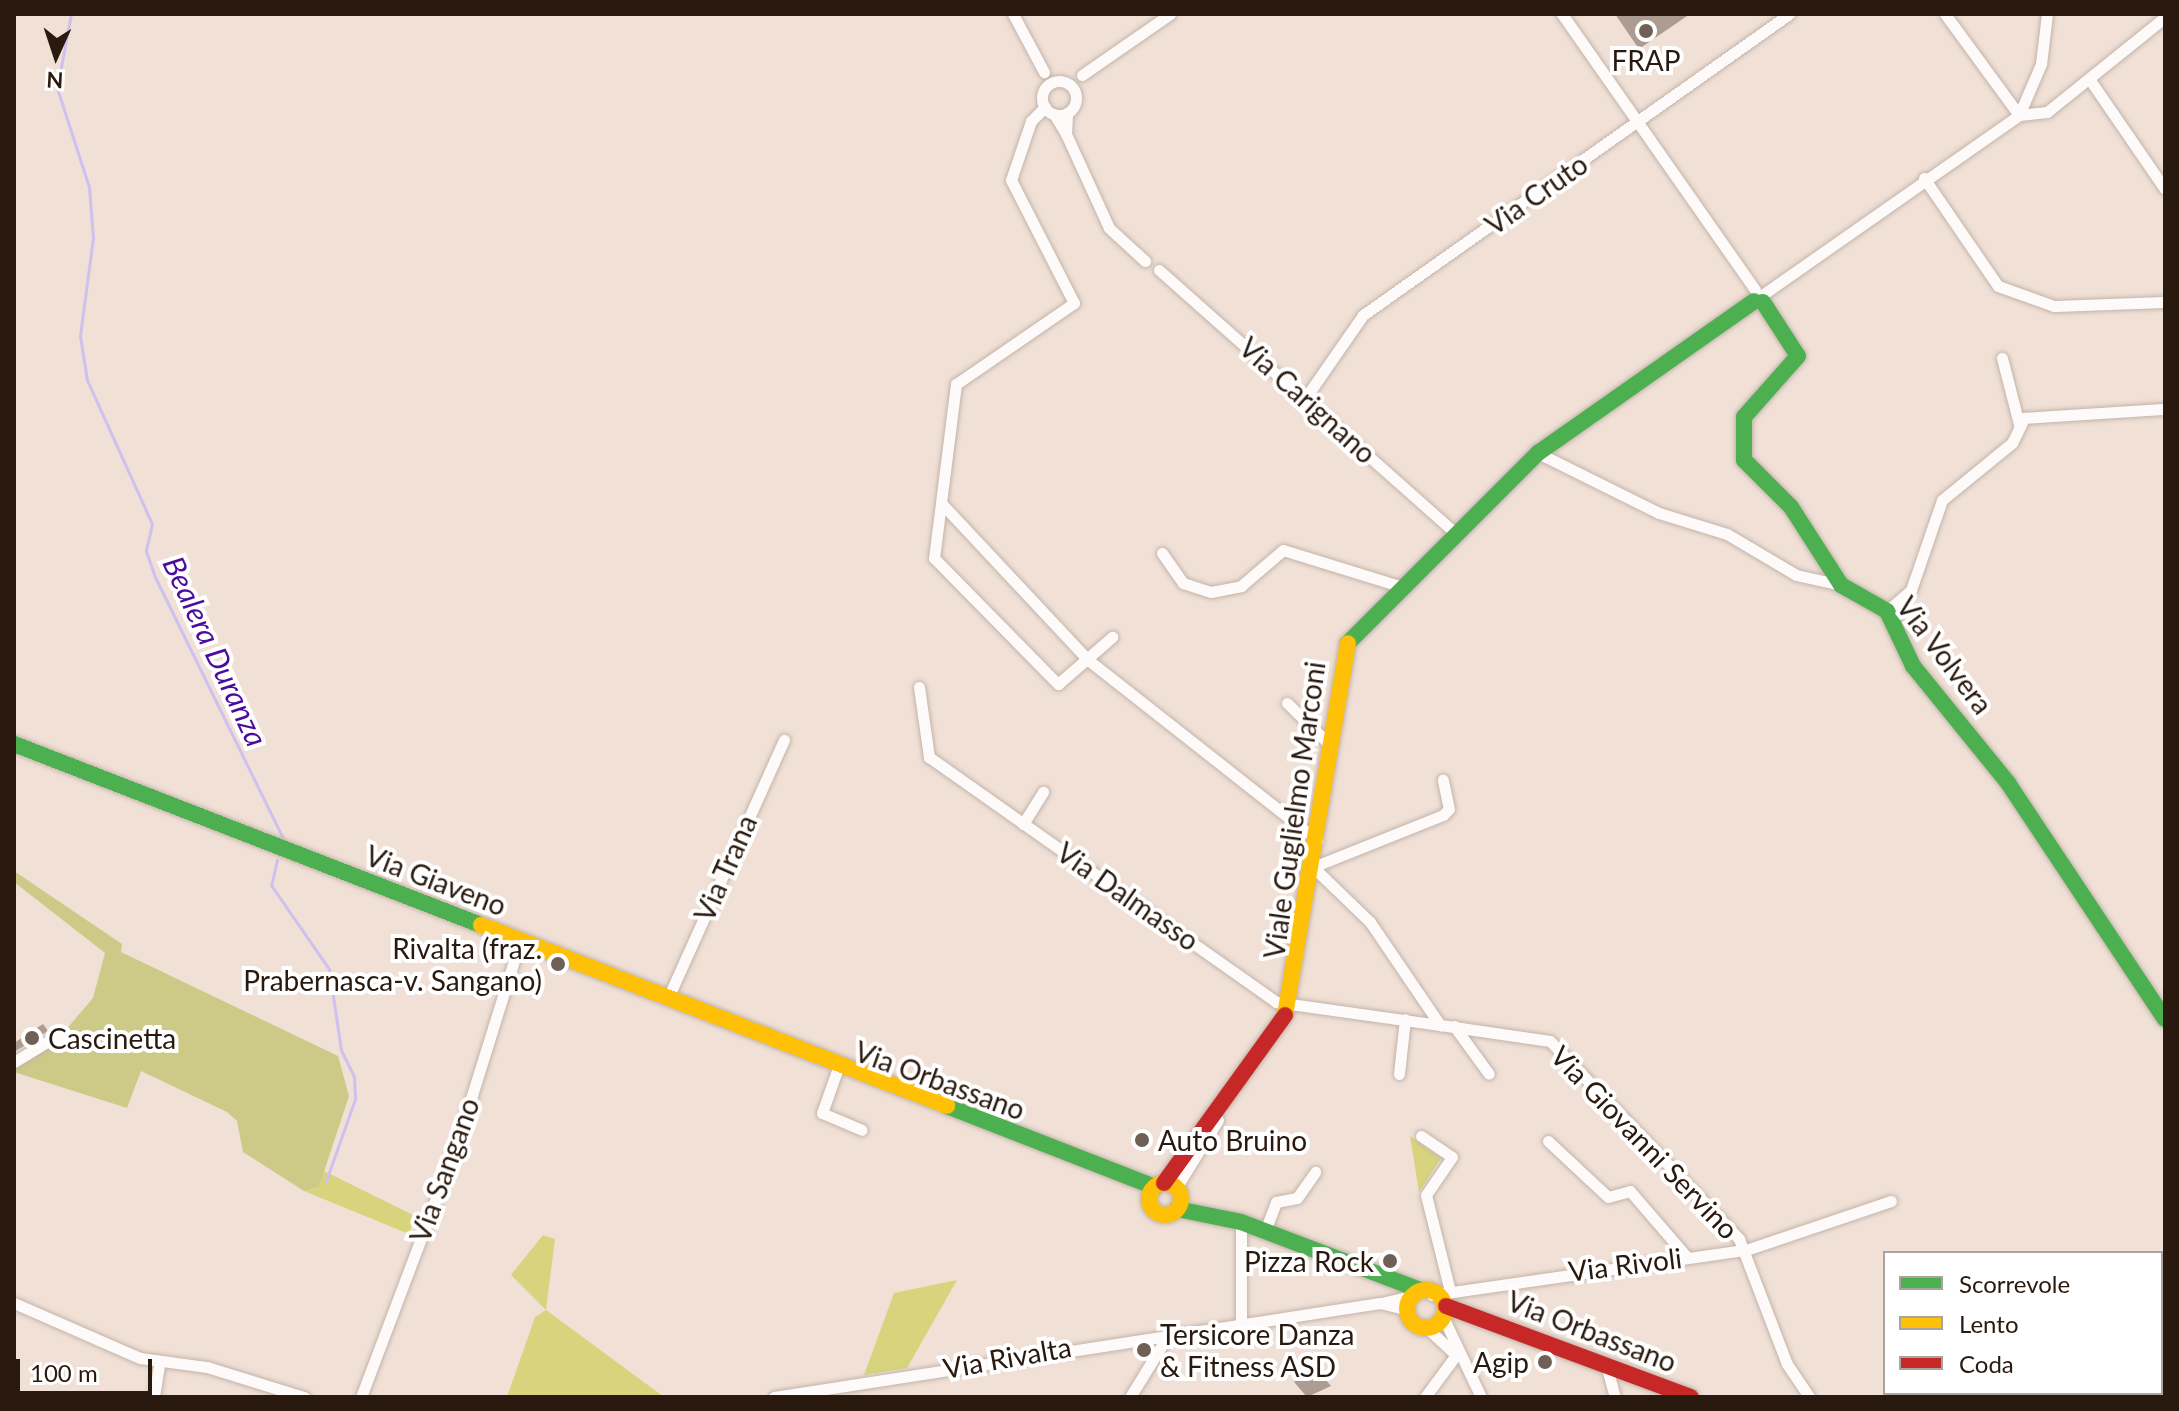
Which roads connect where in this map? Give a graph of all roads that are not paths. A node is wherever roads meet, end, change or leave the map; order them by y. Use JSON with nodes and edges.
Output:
{"nodes":[{"id":1,"x":1013,"y":14,"type":"edge"},
{"id":2,"x":1170,"y":14,"type":"edge"},
{"id":3,"x":1562,"y":14,"type":"edge"},
{"id":4,"x":1789,"y":14,"type":"edge"},
{"id":5,"x":1945,"y":14,"type":"edge"},
{"id":6,"x":2047,"y":14,"type":"edge"},
{"id":7,"x":2165,"y":17,"type":"edge"},
{"id":8,"x":1082,"y":75,"type":"junction"},
{"id":9,"x":2090,"y":80,"type":"junction"},
{"id":10,"x":1056,"y":83,"type":"junction"},
{"id":11,"x":1075,"y":94,"type":"junction"},
{"id":12,"x":1055,"y":111,"type":"junction"},
{"id":13,"x":2019,"y":115,"type":"junction"},
{"id":14,"x":1638,"y":123,"type":"junction"},
{"id":15,"x":1924,"y":178,"type":"junction"},
{"id":16,"x":2165,"y":189,"type":"edge"},
{"id":17,"x":1145,"y":261,"type":"dead end"},
{"id":18,"x":1159,"y":270,"type":"dead end"},
{"id":19,"x":1760,"y":296,"type":"junction"},
{"id":20,"x":2165,"y":302,"type":"edge"},
{"id":21,"x":2002,"y":358,"type":"dead end"},
{"id":22,"x":1306,"y":397,"type":"junction"},
{"id":23,"x":2165,"y":409,"type":"edge"},
{"id":24,"x":2019,"y":424,"type":"junction"},
{"id":25,"x":1538,"y":453,"type":"junction"},
{"id":26,"x":943,"y":505,"type":"junction"},
{"id":27,"x":1454,"y":532,"type":"junction"},
{"id":28,"x":1162,"y":553,"type":"dead end"},
{"id":29,"x":1841,"y":585,"type":"junction"},
{"id":30,"x":1399,"y":586,"type":"junction"},
{"id":31,"x":1887,"y":611,"type":"junction"},
{"id":32,"x":1112,"y":637,"type":"dead end"},
{"id":33,"x":1087,"y":659,"type":"junction"},
{"id":34,"x":919,"y":687,"type":"dead end"},
{"id":35,"x":1287,"y":703,"type":"dead end"},
{"id":36,"x":784,"y":740,"type":"dead end"},
{"id":37,"x":14,"y":744,"type":"edge"},
{"id":38,"x":1330,"y":745,"type":"junction"},
{"id":39,"x":1443,"y":780,"type":"dead end"},
{"id":40,"x":1043,"y":792,"type":"dead end"},
{"id":41,"x":1023,"y":824,"type":"junction"},
{"id":42,"x":1317,"y":840,"type":"junction"},
{"id":43,"x":1313,"y":867,"type":"junction"},
{"id":44,"x":520,"y":941,"type":"junction"},
{"id":45,"x":668,"y":998,"type":"junction"},
{"id":46,"x":1292,"y":1006,"type":"junction"},
{"id":47,"x":1405,"y":1019,"type":"junction"},
{"id":48,"x":2165,"y":1019,"type":"edge"},
{"id":49,"x":1440,"y":1025,"type":"junction"},
{"id":50,"x":1454,"y":1026,"type":"junction"},
{"id":51,"x":81,"y":1043,"type":"dead end"},
{"id":52,"x":14,"y":1062,"type":"edge"},
{"id":53,"x":839,"y":1065,"type":"junction"},
{"id":54,"x":1399,"y":1074,"type":"dead end"},
{"id":55,"x":1489,"y":1074,"type":"dead end"},
{"id":56,"x":862,"y":1130,"type":"dead end"},
{"id":57,"x":1421,"y":1136,"type":"dead end"},
{"id":58,"x":1548,"y":1141,"type":"dead end"},
{"id":59,"x":1315,"y":1172,"type":"dead end"},
{"id":60,"x":1167,"y":1193,"type":"junction"},
{"id":61,"x":1891,"y":1201,"type":"dead end"},
{"id":62,"x":1241,"y":1222,"type":"junction"},
{"id":63,"x":1265,"y":1231,"type":"junction"},
{"id":64,"x":1746,"y":1250,"type":"junction"},
{"id":65,"x":1686,"y":1256,"type":"junction"},
{"id":66,"x":1449,"y":1287,"type":"junction"},
{"id":67,"x":1417,"y":1298,"type":"junction"},
{"id":68,"x":14,"y":1303,"type":"edge"},
{"id":69,"x":1446,"y":1315,"type":"junction"},
{"id":70,"x":1241,"y":1323,"type":"junction"},
{"id":71,"x":1426,"y":1327,"type":"junction"},
{"id":72,"x":1170,"y":1332,"type":"junction"},
{"id":73,"x":1456,"y":1355,"type":"junction"},
{"id":74,"x":159,"y":1364,"type":"junction"},
{"id":75,"x":1606,"y":1364,"type":"junction"},
{"id":76,"x":154,"y":1397,"type":"edge"},
{"id":77,"x":304,"y":1397,"type":"edge"},
{"id":78,"x":361,"y":1397,"type":"edge"},
{"id":79,"x":774,"y":1397,"type":"edge"},
{"id":80,"x":1130,"y":1397,"type":"edge"},
{"id":81,"x":1425,"y":1397,"type":"edge"},
{"id":82,"x":1481,"y":1397,"type":"edge"},
{"id":83,"x":1615,"y":1397,"type":"edge"},
{"id":84,"x":1691,"y":1397,"type":"edge"},
{"id":85,"x":1809,"y":1397,"type":"edge"}],
"edges":[{"from":1,"to":10,"type":"street"},
{"from":2,"to":8,"type":"street"},
{"from":3,"to":14,"type":"street","name":"Via Volvera"},
{"from":4,"to":14,"type":"street","name":"Via Cruto"},
{"from":5,"to":13,"type":"street"},
{"from":6,"to":13,"type":"street"},
{"from":7,"to":9,"type":"street"},
{"from":8,"to":10,"type":"street"},
{"from":8,"to":11,"type":"street"},
{"from":9,"to":13,"type":"street"},
{"from":9,"to":16,"type":"street"},
{"from":10,"to":11,"type":"street"},
{"from":10,"to":12,"type":"street"},
{"from":11,"to":12,"type":"street"},
{"from":12,"to":17,"type":"street"},
{"from":12,"to":26,"type":"street"},
{"from":13,"to":15,"type":"street","name":"Viale Guglielmo Marconi"},
{"from":14,"to":19,"type":"street","name":"Via Volvera"},
{"from":14,"to":22,"type":"street","name":"Via Cruto"},
{"from":15,"to":19,"type":"street","name":"Viale Guglielmo Marconi"},
{"from":15,"to":20,"type":"street"},
{"from":18,"to":22,"type":"street","name":"Via Carignano"},
{"from":19,"to":25,"type":"street","name":"Viale Guglielmo Marconi"},
{"from":19,"to":29,"type":"street","name":"Via Volvera"},
{"from":21,"to":24,"type":"street"},
{"from":22,"to":27,"type":"street","name":"Via Carignano"},
{"from":23,"to":24,"type":"street"},
{"from":24,"to":31,"type":"street"},
{"from":25,"to":27,"type":"street","name":"Viale Guglielmo Marconi"},
{"from":25,"to":29,"type":"street"},
{"from":26,"to":33,"type":"street"},
{"from":26,"to":33,"type":"street"},
{"from":27,"to":30,"type":"street","name":"Viale Guglielmo Marconi"},
{"from":28,"to":30,"type":"street"},
{"from":29,"to":31,"type":"street","name":"Via Volvera"},
{"from":30,"to":38,"type":"street","name":"Viale Guglielmo Marconi"},
{"from":31,"to":48,"type":"street","name":"Via Volvera"},
{"from":32,"to":33,"type":"street"},
{"from":33,"to":42,"type":"street"},
{"from":34,"to":41,"type":"street","name":"Via Dalmasso"},
{"from":35,"to":38,"type":"street"},
{"from":36,"to":45,"type":"street","name":"Via Trana"},
{"from":37,"to":44,"type":"street","name":"Via Giaveno"},
{"from":38,"to":42,"type":"street","name":"Viale Guglielmo Marconi"},
{"from":39,"to":43,"type":"street"},
{"from":40,"to":41,"type":"street"},
{"from":41,"to":46,"type":"street","name":"Via Dalmasso"},
{"from":42,"to":43,"type":"street","name":"Viale Guglielmo Marconi"},
{"from":43,"to":46,"type":"street","name":"Viale Guglielmo Marconi"},
{"from":43,"to":49,"type":"street"},
{"from":44,"to":45,"type":"street","name":"Via Giaveno"},
{"from":44,"to":78,"type":"street","name":"Via Sangano"},
{"from":45,"to":53,"type":"street","name":"Via Giaveno"},
{"from":46,"to":47,"type":"street","name":"Via Dalmasso"},
{"from":46,"to":60,"type":"street","name":"Viale Guglielmo Marconi"},
{"from":47,"to":49,"type":"street","name":"Via Dalmasso"},
{"from":47,"to":54,"type":"street"},
{"from":49,"to":50,"type":"street","name":"Via Giovanni Servino"},
{"from":50,"to":55,"type":"street"},
{"from":50,"to":64,"type":"street","name":"Via Giovanni Servino"},
{"from":51,"to":52,"type":"street"},
{"from":53,"to":56,"type":"street","name":"Via Orbassano"},
{"from":53,"to":60,"type":"street","name":"Via Orbassano"},
{"from":57,"to":66,"type":"street"},
{"from":58,"to":65,"type":"street"},
{"from":59,"to":63,"type":"street"},
{"from":60,"to":62,"type":"street","name":"Via Orbassano"},
{"from":61,"to":64,"type":"street","name":"Via Rivoli"},
{"from":62,"to":63,"type":"street","name":"Via Orbassano"},
{"from":62,"to":70,"type":"street"},
{"from":63,"to":67,"type":"street","name":"Via Orbassano"},
{"from":64,"to":65,"type":"street","name":"Via Rivoli"},
{"from":64,"to":85,"type":"street","name":"Via Giovanni Servino"},
{"from":65,"to":66,"type":"street","name":"Via Rivoli"},
{"from":66,"to":67,"type":"street","name":"Via Rivoli"},
{"from":66,"to":69,"type":"street"},
{"from":67,"to":69,"type":"street","name":"Via Orbassano"},
{"from":67,"to":70,"type":"street","name":"Via Rivalta"},
{"from":67,"to":71,"type":"street","name":"Via Orbassano"},
{"from":68,"to":74,"type":"street"},
{"from":69,"to":71,"type":"street","name":"Via Orbassano"},
{"from":69,"to":73,"type":"street"},
{"from":69,"to":75,"type":"street","name":"Via Orbassano"},
{"from":70,"to":72,"type":"street","name":"Via Rivalta"},
{"from":71,"to":73,"type":"street"},
{"from":72,"to":79,"type":"street","name":"Via Rivalta"},
{"from":72,"to":80,"type":"street"},
{"from":73,"to":81,"type":"street"},
{"from":73,"to":82,"type":"street"},
{"from":74,"to":76,"type":"street"},
{"from":74,"to":77,"type":"street"},
{"from":75,"to":83,"type":"street"},
{"from":75,"to":84,"type":"street","name":"Via Orbassano"}]}
